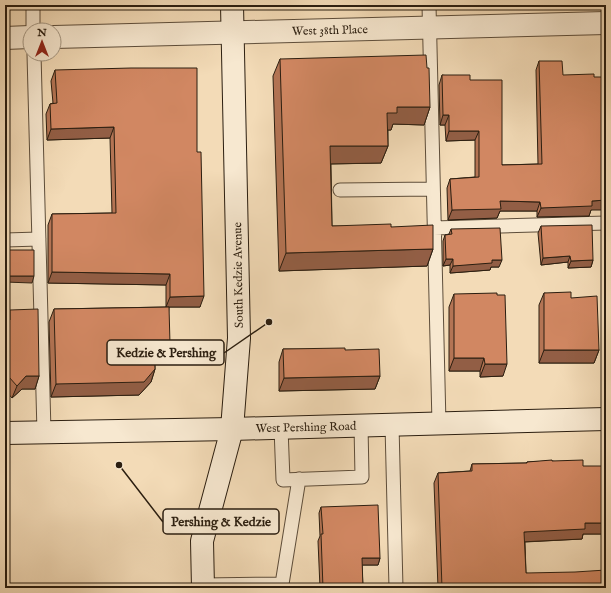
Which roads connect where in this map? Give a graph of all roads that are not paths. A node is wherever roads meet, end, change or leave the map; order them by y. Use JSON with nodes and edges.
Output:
{"nodes":[{"id":1,"x":33,"y":5,"type":"edge"},
{"id":2,"x":232,"y":5,"type":"edge"},
{"id":3,"x":428,"y":5,"type":"edge"},
{"id":4,"x":34,"y":22,"type":"edge"},
{"id":5,"x":606,"y":23,"type":"edge"},
{"id":6,"x":429,"y":28,"type":"junction"},
{"id":7,"x":232,"y":33,"type":"junction"},
{"id":8,"x":22,"y":37,"type":"edge"},
{"id":9,"x":62,"y":37,"type":"edge"},
{"id":10,"x":5,"y":38,"type":"edge"},
{"id":11,"x":34,"y":62,"type":"edge"},
{"id":12,"x":433,"y":189,"type":"junction"},
{"id":13,"x":340,"y":190,"type":"dead end"},
{"id":14,"x":606,"y":224,"type":"edge"},
{"id":15,"x":434,"y":228,"type":"junction"},
{"id":16,"x":39,"y":239,"type":"junction"},
{"id":17,"x":5,"y":240,"type":"edge"},
{"id":18,"x":606,"y":419,"type":"edge"},
{"id":19,"x":439,"y":424,"type":"junction"},
{"id":20,"x":361,"y":425,"type":"junction"},
{"id":21,"x":392,"y":425,"type":"junction"},
{"id":22,"x":281,"y":428,"type":"junction"},
{"id":23,"x":232,"y":429,"type":"junction"},
{"id":24,"x":44,"y":432,"type":"junction"},
{"id":25,"x":5,"y":433,"type":"edge"},
{"id":26,"x":299,"y":479,"type":"junction"},
{"id":27,"x":203,"y":586,"type":"edge"},
{"id":28,"x":396,"y":588,"type":"edge"}],
"edges":[{"from":1,"to":4,"type":"lane"},
{"from":2,"to":7,"type":"street","name":"South Kedzie Avenue"},
{"from":3,"to":6,"type":"lane"},
{"from":5,"to":6,"type":"street","name":"West 38th Place"},
{"from":6,"to":7,"type":"street","name":"West 38th Place"},
{"from":6,"to":12,"type":"lane"},
{"from":7,"to":9,"type":"street","name":"West 38th Place"},
{"from":7,"to":23,"type":"street","name":"South Kedzie Avenue"},
{"from":8,"to":10,"type":"street"},
{"from":11,"to":16,"type":"lane"},
{"from":12,"to":13,"type":"lane"},
{"from":12,"to":15,"type":"lane"},
{"from":14,"to":15,"type":"lane"},
{"from":15,"to":19,"type":"lane"},
{"from":16,"to":17,"type":"lane"},
{"from":16,"to":24,"type":"lane"},
{"from":18,"to":19,"type":"street","name":"West Pershing Road"},
{"from":19,"to":21,"type":"street","name":"West Pershing Road"},
{"from":20,"to":21,"type":"street","name":"West Pershing Road"},
{"from":20,"to":22,"type":"street","name":"West Pershing Road"},
{"from":20,"to":26,"type":"lane"},
{"from":21,"to":28,"type":"lane"},
{"from":22,"to":23,"type":"street","name":"West Pershing Road"},
{"from":22,"to":26,"type":"lane"},
{"from":23,"to":24,"type":"street","name":"West Pershing Road"},
{"from":23,"to":27,"type":"street","name":"South Kedzie Avenue"},
{"from":24,"to":25,"type":"street","name":"West Pershing Road"},
{"from":26,"to":27,"type":"lane"}]}
